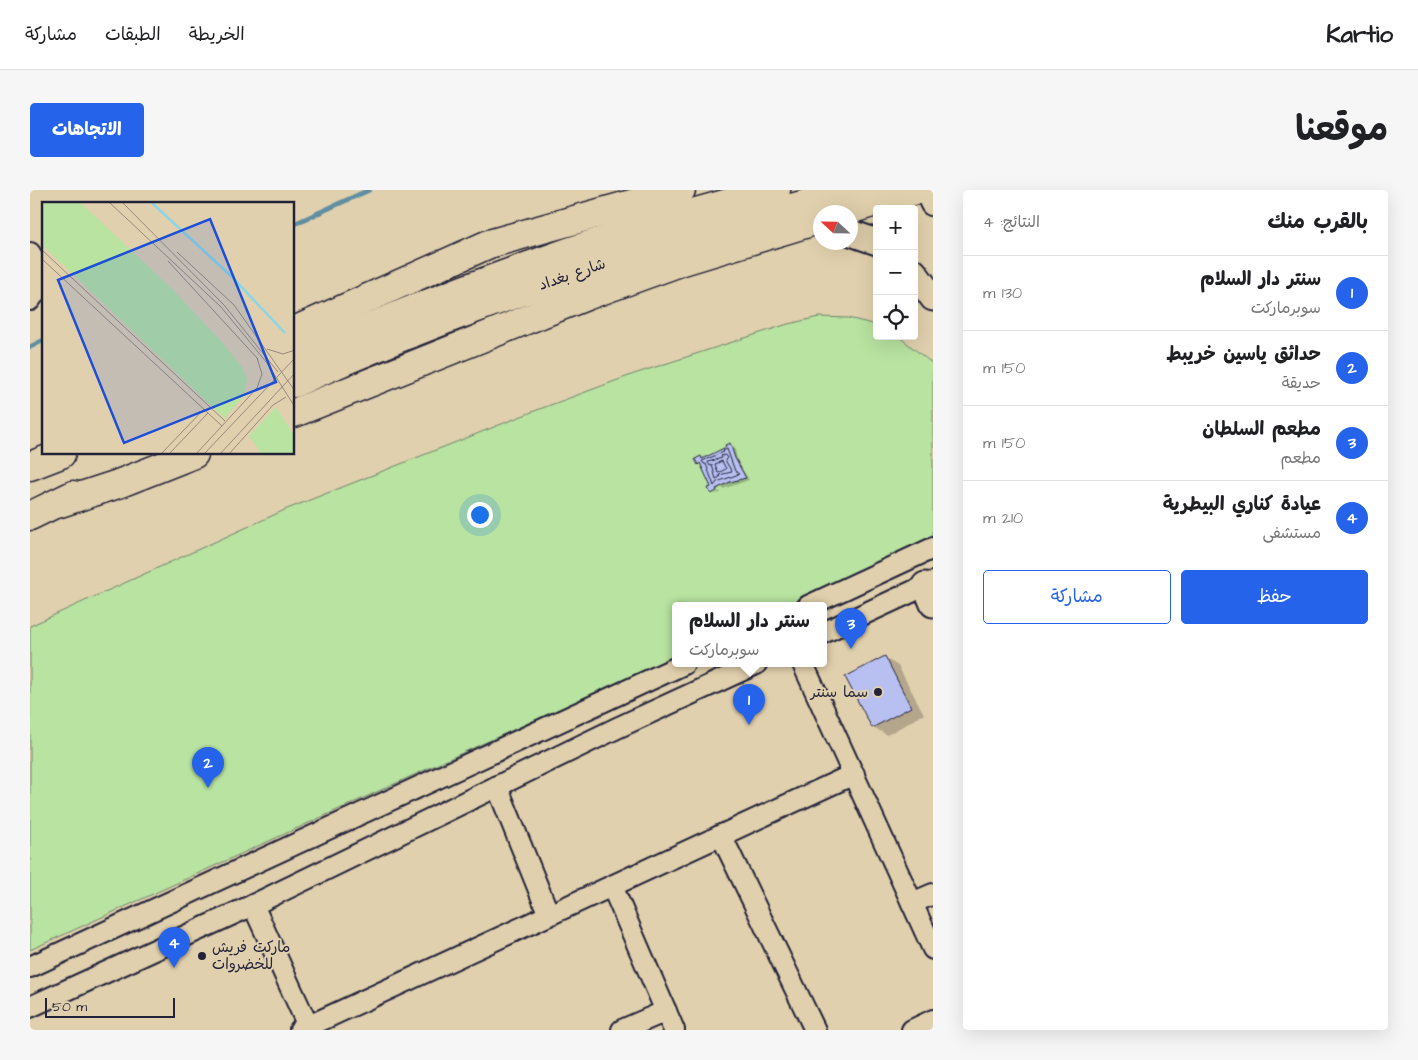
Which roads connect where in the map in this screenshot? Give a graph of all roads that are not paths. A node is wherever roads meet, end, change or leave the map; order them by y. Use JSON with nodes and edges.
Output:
{"nodes":[{"id":1,"x":681,"y":190,"type":"edge"},
{"id":2,"x":776,"y":190,"type":"edge"},
{"id":3,"x":859,"y":190,"type":"edge"},
{"id":4,"x":916,"y":190,"type":"edge"},
{"id":5,"x":927,"y":190,"type":"edge"},
{"id":6,"x":933,"y":203,"type":"edge"},
{"id":7,"x":858,"y":207,"type":"edge"},
{"id":8,"x":813,"y":221,"type":"edge"},
{"id":9,"x":783,"y":230,"type":"junction"},
{"id":10,"x":813,"y":230,"type":"edge"},
{"id":11,"x":858,"y":236,"type":"edge"},
{"id":12,"x":873,"y":241,"type":"edge"},
{"id":13,"x":30,"y":252,"type":"edge"},
{"id":14,"x":918,"y":277,"type":"edge"},
{"id":15,"x":933,"y":298,"type":"edge"},
{"id":16,"x":30,"y":300,"type":"edge"},
{"id":17,"x":295,"y":332,"type":"edge"},
{"id":18,"x":309,"y":361,"type":"edge"},
{"id":19,"x":295,"y":382,"type":"edge"},
{"id":20,"x":295,"y":413,"type":"edge"},
{"id":21,"x":146,"y":455,"type":"edge"},
{"id":22,"x":191,"y":455,"type":"edge"},
{"id":23,"x":57,"y":504,"type":"junction"},
{"id":24,"x":30,"y":516,"type":"edge"},
{"id":25,"x":933,"y":548,"type":"edge"},
{"id":26,"x":930,"y":590,"type":"edge"},
{"id":27,"x":817,"y":602,"type":"edge"},
{"id":28,"x":827,"y":631,"type":"edge"},
{"id":29,"x":678,"y":667,"type":"edge"},
{"id":30,"x":749,"y":667,"type":"edge"},
{"id":31,"x":804,"y":667,"type":"edge"},
{"id":32,"x":604,"y":701,"type":"junction"},
{"id":33,"x":617,"y":728,"type":"junction"},
{"id":34,"x":854,"y":774,"type":"junction"},
{"id":35,"x":497,"y":786,"type":"junction"},
{"id":36,"x":720,"y":835,"type":"junction"},
{"id":37,"x":612,"y":886,"type":"junction"},
{"id":38,"x":933,"y":894,"type":"edge"},
{"id":39,"x":912,"y":904,"type":"junction"},
{"id":40,"x":254,"y":905,"type":"junction"},
{"id":41,"x":549,"y":915,"type":"junction"},
{"id":42,"x":933,"y":949,"type":"edge"},
{"id":43,"x":30,"y":967,"type":"edge"},
{"id":44,"x":30,"y":1007,"type":"edge"},
{"id":45,"x":666,"y":1011,"type":"junction"},
{"id":46,"x":933,"y":1020,"type":"edge"},
{"id":47,"x":304,"y":1028,"type":"edge"},
{"id":48,"x":622,"y":1030,"type":"edge"},
{"id":49,"x":674,"y":1030,"type":"edge"},
{"id":50,"x":814,"y":1030,"type":"edge"},
{"id":51,"x":912,"y":1030,"type":"edge"}],
"edges":[{"from":1,"to":17,"type":"highway"},
{"from":2,"to":18,"type":"highway","name":"شارع بغداد"},
{"from":3,"to":18,"type":"highway","name":"شارع بغداد"},
{"from":4,"to":7,"type":"highway"},
{"from":5,"to":6,"type":"main road"},
{"from":8,"to":9,"type":"highway"},
{"from":9,"to":10,"type":"main road"},
{"from":9,"to":20,"type":"highway"},
{"from":11,"to":12,"type":"main road"},
{"from":13,"to":16,"type":"street"},
{"from":14,"to":15,"type":"main road"},
{"from":18,"to":19,"type":"highway","name":"شارع بغداد"},
{"from":21,"to":23,"type":"highway"},
{"from":22,"to":23,"type":"highway"},
{"from":23,"to":24,"type":"highway"},
{"from":25,"to":27,"type":"street"},
{"from":26,"to":28,"type":"street"},
{"from":29,"to":32,"type":"street"},
{"from":30,"to":33,"type":"street"},
{"from":31,"to":34,"type":"street"},
{"from":32,"to":33,"type":"street"},
{"from":32,"to":43,"type":"street"},
{"from":33,"to":35,"type":"street"},
{"from":34,"to":36,"type":"street"},
{"from":34,"to":39,"type":"street"},
{"from":35,"to":40,"type":"street"},
{"from":35,"to":41,"type":"street"},
{"from":36,"to":37,"type":"street"},
{"from":36,"to":50,"type":"street"},
{"from":37,"to":41,"type":"street"},
{"from":37,"to":45,"type":"street"},
{"from":38,"to":39,"type":"street"},
{"from":39,"to":42,"type":"street"},
{"from":40,"to":44,"type":"street"},
{"from":40,"to":47,"type":"street"},
{"from":41,"to":47,"type":"street"},
{"from":45,"to":48,"type":"street"},
{"from":45,"to":49,"type":"street"},
{"from":46,"to":51,"type":"street"}]}
